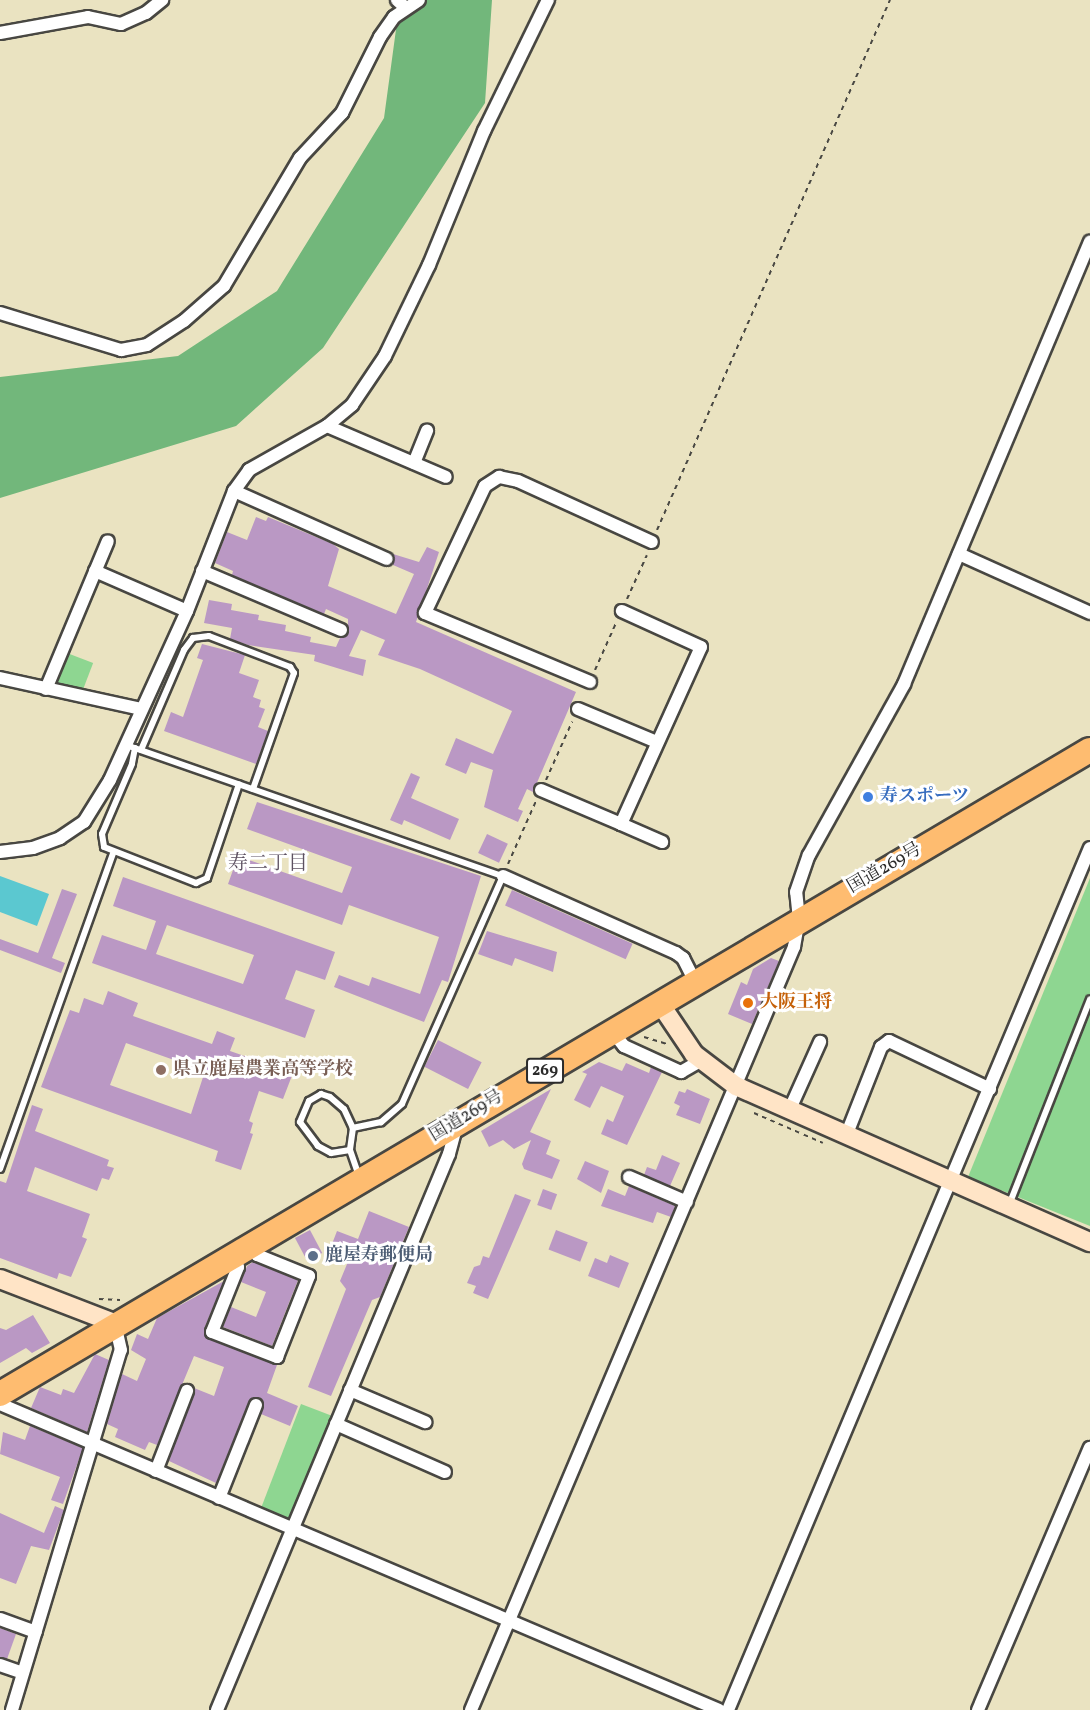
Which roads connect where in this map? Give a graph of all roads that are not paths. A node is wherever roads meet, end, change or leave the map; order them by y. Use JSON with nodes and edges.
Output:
{"nodes":[{"id":1,"x":162,"y":0,"type":"edge"},
{"id":2,"x":419,"y":0,"type":"edge"},
{"id":3,"x":548,"y":0,"type":"edge"},
{"id":4,"x":401,"y":4,"type":"edge"},
{"id":5,"x":0,"y":33,"type":"edge"},
{"id":6,"x":1090,"y":242,"type":"edge"},
{"id":7,"x":0,"y":313,"type":"edge"},
{"id":8,"x":327,"y":426,"type":"junction"},
{"id":9,"x":427,"y":431,"type":"dead end"},
{"id":10,"x":414,"y":463,"type":"junction"},
{"id":11,"x":446,"y":477,"type":"dead end"},
{"id":12,"x":234,"y":491,"type":"junction"},
{"id":13,"x":108,"y":541,"type":"dead end"},
{"id":14,"x":652,"y":542,"type":"road end"},
{"id":15,"x":959,"y":554,"type":"junction"},
{"id":16,"x":387,"y":559,"type":"dead end"},
{"id":17,"x":95,"y":571,"type":"junction"},
{"id":18,"x":202,"y":571,"type":"junction"},
{"id":19,"x":187,"y":611,"type":"junction"},
{"id":20,"x":622,"y":611,"type":"road end"},
{"id":21,"x":1090,"y":613,"type":"edge"},
{"id":22,"x":341,"y":630,"type":"dead end"},
{"id":23,"x":0,"y":678,"type":"edge"},
{"id":24,"x":590,"y":682,"type":"road end"},
{"id":25,"x":46,"y":688,"type":"junction"},
{"id":26,"x":141,"y":709,"type":"junction"},
{"id":27,"x":578,"y":709,"type":"road end"},
{"id":28,"x":657,"y":742,"type":"junction"},
{"id":29,"x":134,"y":748,"type":"junction"},
{"id":30,"x":1090,"y":750,"type":"edge"},
{"id":31,"x":239,"y":784,"type":"junction"},
{"id":32,"x":253,"y":789,"type":"junction"},
{"id":33,"x":541,"y":790,"type":"road end"},
{"id":34,"x":621,"y":824,"type":"junction"},
{"id":35,"x":662,"y":842,"type":"dead end"},
{"id":36,"x":1090,"y":849,"type":"edge"},
{"id":37,"x":0,"y":852,"type":"edge"},
{"id":38,"x":113,"y":853,"type":"junction"},
{"id":39,"x":503,"y":876,"type":"junction"},
{"id":40,"x":799,"y":919,"type":"junction"},
{"id":41,"x":696,"y":983,"type":"junction"},
{"id":42,"x":1090,"y":999,"type":"edge"},
{"id":43,"x":661,"y":1005,"type":"junction"},
{"id":44,"x":625,"y":1035,"type":"junction"},
{"id":45,"x":820,"y":1042,"type":"dead end"},
{"id":46,"x":702,"y":1060,"type":"junction"},
{"id":47,"x":736,"y":1086,"type":"junction"},
{"id":48,"x":990,"y":1089,"type":"junction"},
{"id":49,"x":789,"y":1111,"type":"junction"},
{"id":50,"x":458,"y":1121,"type":"junction"},
{"id":51,"x":353,"y":1128,"type":"junction"},
{"id":52,"x":846,"y":1136,"type":"junction"},
{"id":53,"x":350,"y":1150,"type":"junction"},
{"id":54,"x":0,"y":1169,"type":"edge"},
{"id":55,"x":629,"y":1177,"type":"dead end"},
{"id":56,"x":362,"y":1182,"type":"junction"},
{"id":57,"x":950,"y":1183,"type":"junction"},
{"id":58,"x":687,"y":1202,"type":"junction"},
{"id":59,"x":1008,"y":1207,"type":"junction"},
{"id":60,"x":1090,"y":1242,"type":"edge"},
{"id":61,"x":240,"y":1248,"type":"junction"},
{"id":62,"x":0,"y":1279,"type":"edge"},
{"id":63,"x":114,"y":1323,"type":"junction"},
{"id":64,"x":350,"y":1390,"type":"junction"},
{"id":65,"x":187,"y":1391,"type":"dead end"},
{"id":66,"x":0,"y":1394,"type":"edge"},
{"id":67,"x":0,"y":1404,"type":"edge"},
{"id":68,"x":256,"y":1405,"type":"dead end"},
{"id":69,"x":425,"y":1422,"type":"dead end"},
{"id":70,"x":336,"y":1424,"type":"junction"},
{"id":71,"x":93,"y":1444,"type":"junction"},
{"id":72,"x":1090,"y":1448,"type":"edge"},
{"id":73,"x":156,"y":1471,"type":"junction"},
{"id":74,"x":445,"y":1472,"type":"dead end"},
{"id":75,"x":219,"y":1498,"type":"junction"},
{"id":76,"x":292,"y":1529,"type":"junction"},
{"id":77,"x":0,"y":1619,"type":"edge"},
{"id":78,"x":508,"y":1621,"type":"junction"},
{"id":79,"x":36,"y":1632,"type":"junction"},
{"id":80,"x":0,"y":1665,"type":"edge"},
{"id":81,"x":23,"y":1673,"type":"junction"},
{"id":82,"x":12,"y":1710,"type":"edge"},
{"id":83,"x":217,"y":1710,"type":"edge"},
{"id":84,"x":471,"y":1710,"type":"edge"},
{"id":85,"x":719,"y":1710,"type":"edge"},
{"id":86,"x":728,"y":1710,"type":"edge"},
{"id":87,"x":978,"y":1710,"type":"edge"}],
"edges":[{"from":1,"to":5,"type":"street"},
{"from":2,"to":4,"type":"street"},
{"from":3,"to":8,"type":"street"},
{"from":4,"to":7,"type":"street"},
{"from":6,"to":15,"type":"street"},
{"from":8,"to":10,"type":"street"},
{"from":8,"to":12,"type":"street"},
{"from":9,"to":10,"type":"street"},
{"from":10,"to":11,"type":"street"},
{"from":12,"to":16,"type":"street"},
{"from":12,"to":18,"type":"street"},
{"from":13,"to":17,"type":"street"},
{"from":14,"to":24,"type":"street"},
{"from":15,"to":21,"type":"street"},
{"from":15,"to":40,"type":"street"},
{"from":17,"to":19,"type":"street"},
{"from":17,"to":25,"type":"street"},
{"from":18,"to":19,"type":"street"},
{"from":18,"to":22,"type":"street"},
{"from":19,"to":26,"type":"street"},
{"from":20,"to":28,"type":"street"},
{"from":23,"to":25,"type":"street"},
{"from":25,"to":26,"type":"street"},
{"from":26,"to":29,"type":"street"},
{"from":27,"to":28,"type":"street"},
{"from":28,"to":34,"type":"street"},
{"from":29,"to":31,"type":"lane"},
{"from":29,"to":32,"type":"lane"},
{"from":29,"to":37,"type":"street"},
{"from":29,"to":38,"type":"lane"},
{"from":30,"to":40,"type":"highway","name":"国道269号","number":"269"},
{"from":31,"to":32,"type":"lane"},
{"from":31,"to":38,"type":"lane"},
{"from":32,"to":39,"type":"lane"},
{"from":33,"to":34,"type":"street"},
{"from":34,"to":35,"type":"street"},
{"from":36,"to":48,"type":"street"},
{"from":38,"to":54,"type":"lane"},
{"from":39,"to":41,"type":"street"},
{"from":39,"to":51,"type":"lane"},
{"from":40,"to":41,"type":"highway","name":"国道269号","number":"269"},
{"from":40,"to":47,"type":"street"},
{"from":41,"to":43,"type":"highway","name":"国道269号","number":"269"},
{"from":42,"to":59,"type":"lane"},
{"from":43,"to":44,"type":"highway","name":"国道269号","number":"269"},
{"from":43,"to":46,"type":"street"},
{"from":44,"to":46,"type":"street"},
{"from":44,"to":50,"type":"highway","name":"国道269号","number":"269"},
{"from":45,"to":49,"type":"street"},
{"from":46,"to":47,"type":"street"},
{"from":47,"to":49,"type":"street"},
{"from":47,"to":58,"type":"street"},
{"from":48,"to":52,"type":"street"},
{"from":48,"to":57,"type":"street"},
{"from":49,"to":52,"type":"street"},
{"from":50,"to":56,"type":"highway","name":"国道269号","number":"269"},
{"from":50,"to":64,"type":"street"},
{"from":51,"to":53,"type":"lane"},
{"from":51,"to":53,"type":"lane"},
{"from":52,"to":57,"type":"street"},
{"from":53,"to":56,"type":"lane"},
{"from":55,"to":58,"type":"street"},
{"from":56,"to":61,"type":"highway","name":"国道269号","number":"269"},
{"from":57,"to":59,"type":"street"},
{"from":57,"to":86,"type":"street"},
{"from":58,"to":78,"type":"street"},
{"from":59,"to":60,"type":"street"},
{"from":61,"to":61,"type":"street"},
{"from":61,"to":63,"type":"highway","name":"国道269号","number":"269"},
{"from":62,"to":63,"type":"street"},
{"from":63,"to":66,"type":"highway","name":"国道269号","number":"269"},
{"from":63,"to":71,"type":"street"},
{"from":64,"to":69,"type":"street"},
{"from":64,"to":70,"type":"street"},
{"from":65,"to":73,"type":"street"},
{"from":67,"to":71,"type":"street"},
{"from":68,"to":75,"type":"street"},
{"from":70,"to":74,"type":"street"},
{"from":70,"to":76,"type":"street"},
{"from":71,"to":73,"type":"street"},
{"from":71,"to":79,"type":"street"},
{"from":72,"to":87,"type":"street"},
{"from":73,"to":75,"type":"street"},
{"from":75,"to":76,"type":"street"},
{"from":76,"to":78,"type":"street"},
{"from":76,"to":83,"type":"street"},
{"from":77,"to":79,"type":"street"},
{"from":78,"to":84,"type":"street"},
{"from":78,"to":85,"type":"street"},
{"from":79,"to":81,"type":"street"},
{"from":80,"to":81,"type":"street"},
{"from":81,"to":82,"type":"street"}]}
